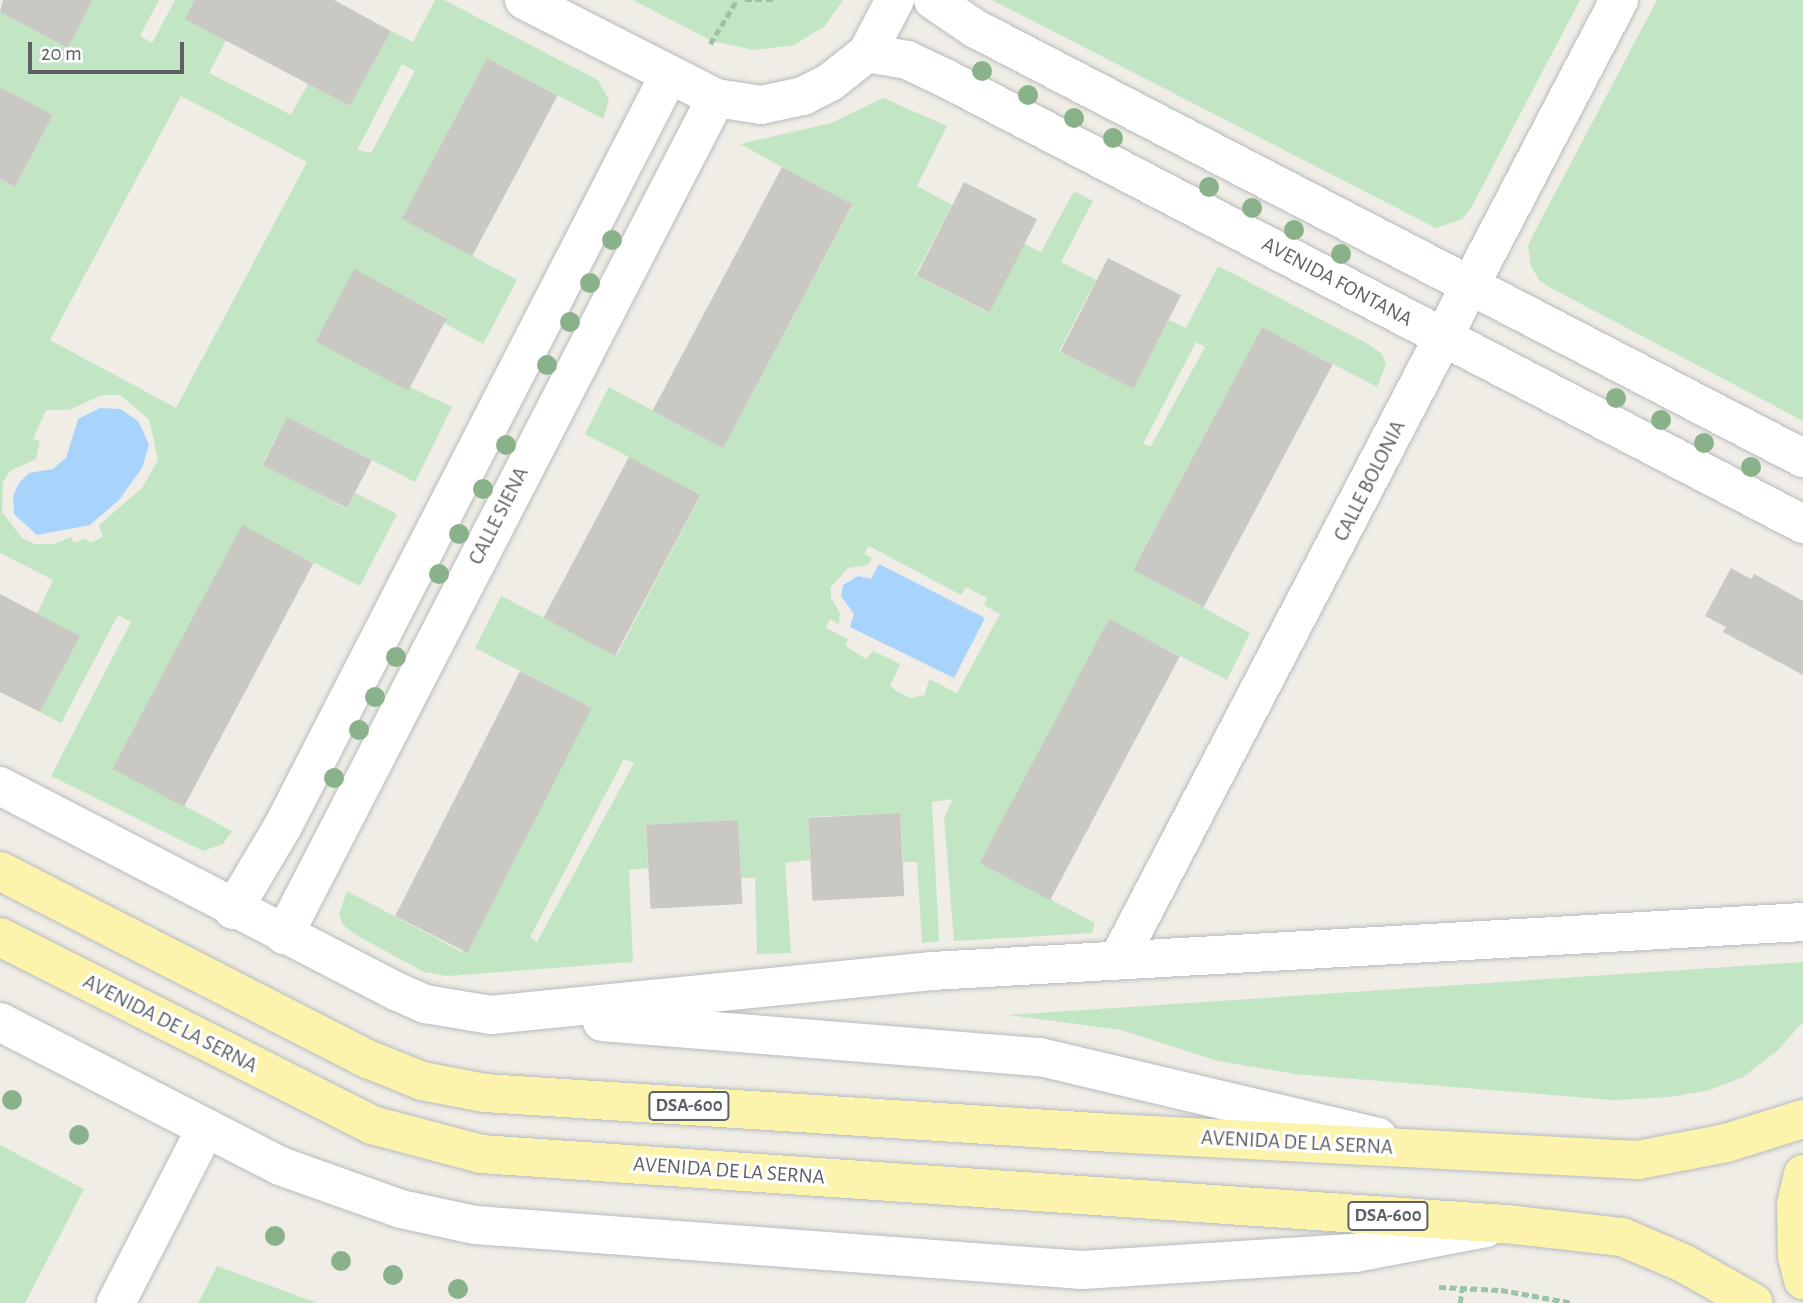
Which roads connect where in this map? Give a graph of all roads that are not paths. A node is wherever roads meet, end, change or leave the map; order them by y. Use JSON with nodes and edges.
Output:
{"nodes":[{"id":1,"x":524,"y":0,"type":"edge"},
{"id":2,"x":895,"y":0,"type":"edge"},
{"id":3,"x":933,"y":0,"type":"edge"},
{"id":4,"x":1619,"y":0,"type":"edge"},
{"id":5,"x":867,"y":52,"type":"junction"},
{"id":6,"x":669,"y":75,"type":"junction"},
{"id":7,"x":716,"y":97,"type":"junction"},
{"id":8,"x":1471,"y":283,"type":"junction"},
{"id":9,"x":1443,"y":339,"type":"junction"},
{"id":10,"x":1803,"y":458,"type":"edge"},
{"id":11,"x":1803,"y":524,"type":"edge"},
{"id":12,"x":0,"y":786,"type":"edge"},
{"id":13,"x":0,"y":871,"type":"edge"},
{"id":14,"x":233,"y":910,"type":"junction"},
{"id":15,"x":1803,"y":922,"type":"edge"},
{"id":16,"x":284,"y":935,"type":"junction"},
{"id":17,"x":0,"y":937,"type":"edge"},
{"id":18,"x":1118,"y":960,"type":"junction"},
{"id":19,"x":491,"y":1015,"type":"junction"},
{"id":20,"x":0,"y":1022,"type":"edge"},
{"id":21,"x":1803,"y":1119,"type":"edge"},
{"id":22,"x":206,"y":1128,"type":"junction"},
{"id":23,"x":1427,"y":1149,"type":"junction"},
{"id":24,"x":1803,"y":1174,"type":"edge"},
{"id":25,"x":1506,"y":1224,"type":"junction"},
{"id":26,"x":1803,"y":1280,"type":"edge"},
{"id":27,"x":1081,"y":1287,"type":"edge"},
{"id":28,"x":116,"y":1303,"type":"edge"},
{"id":29,"x":1754,"y":1303,"type":"edge"}],
"edges":[{"from":1,"to":6,"type":"street"},
{"from":2,"to":5,"type":"street"},
{"from":3,"to":8,"type":"street"},
{"from":4,"to":8,"type":"street","name":"CALLE BOLONIA"},
{"from":5,"to":7,"type":"street"},
{"from":5,"to":9,"type":"street","name":"AVENIDA FONTANA"},
{"from":6,"to":7,"type":"street"},
{"from":6,"to":14,"type":"street"},
{"from":7,"to":16,"type":"street","name":"CALLE SIENA"},
{"from":8,"to":9,"type":"street","name":"CALLE BOLONIA"},
{"from":8,"to":10,"type":"street"},
{"from":9,"to":11,"type":"street","name":"AVENIDA FONTANA"},
{"from":9,"to":18,"type":"street","name":"CALLE BOLONIA"},
{"from":12,"to":14,"type":"street","name":"AVENIDA DE LA SERNA"},
{"from":13,"to":23,"type":"main road","name":"AVENIDA DE LA SERNA","number":"DSA-600"},
{"from":14,"to":16,"type":"street","name":"AVENIDA DE LA SERNA"},
{"from":15,"to":18,"type":"street","name":"AVENIDA DE LA SERNA"},
{"from":16,"to":19,"type":"street","name":"AVENIDA DE LA SERNA"},
{"from":17,"to":25,"type":"main road","name":"AVENIDA DE LA SERNA","number":"DSA-600"},
{"from":18,"to":19,"type":"street","name":"AVENIDA DE LA SERNA"},
{"from":19,"to":23,"type":"street","name":"AVENIDA DE LA SERNA"},
{"from":20,"to":22,"type":"street","name":"AVENIDA DE LA SERNA"},
{"from":21,"to":23,"type":"main road","name":"AVENIDA DE LA SERNA","number":"DSA-600"},
{"from":22,"to":27,"type":"street","name":"AVENIDA DE LA SERNA"},
{"from":22,"to":28,"type":"street"},
{"from":24,"to":26,"type":"main road"},
{"from":25,"to":27,"type":"street","name":"AVENIDA DE LA SERNA"},
{"from":25,"to":29,"type":"main road","name":"AVENIDA DE LA SERNA","number":"DSA-600"}]}
